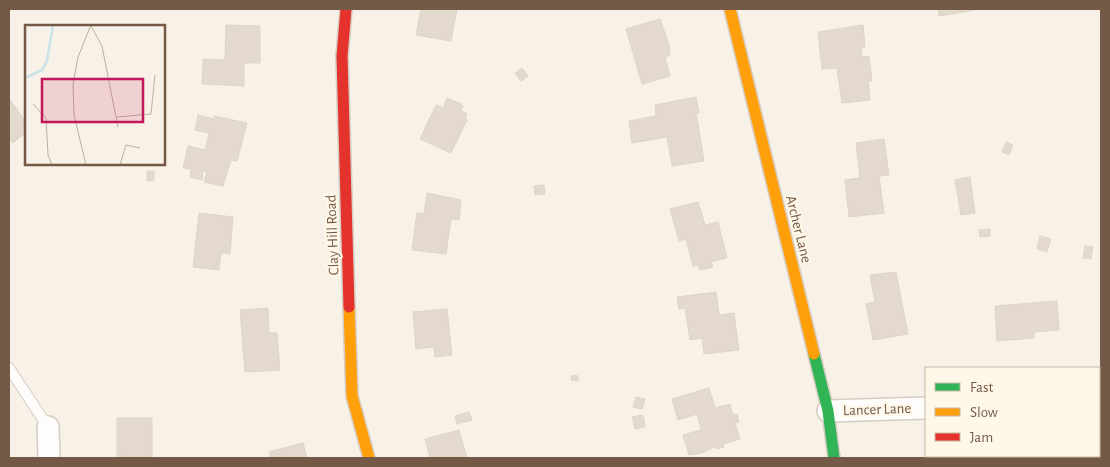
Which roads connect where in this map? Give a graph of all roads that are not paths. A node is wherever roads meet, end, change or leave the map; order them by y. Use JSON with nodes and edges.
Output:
{"nodes":[{"id":1,"x":346,"y":9,"type":"edge"},
{"id":2,"x":730,"y":9,"type":"edge"},
{"id":3,"x":9,"y":368,"type":"edge"},
{"id":4,"x":925,"y":408,"type":"edge"},
{"id":5,"x":828,"y":411,"type":"junction"},
{"id":6,"x":48,"y":428,"type":"joint"},
{"id":7,"x":49,"y":458,"type":"edge"},
{"id":8,"x":369,"y":458,"type":"edge"},
{"id":9,"x":834,"y":458,"type":"edge"}],
"edges":[{"from":1,"to":8,"type":"street","name":"Clay Hill Road"},
{"from":2,"to":5,"type":"street","name":"Archer Lane"},
{"from":3,"to":6,"type":"lane"},
{"from":4,"to":5,"type":"street","name":"Lancer Lane"},
{"from":5,"to":9,"type":"street","name":"Archer Lane"},
{"from":6,"to":7,"type":"street"}]}
